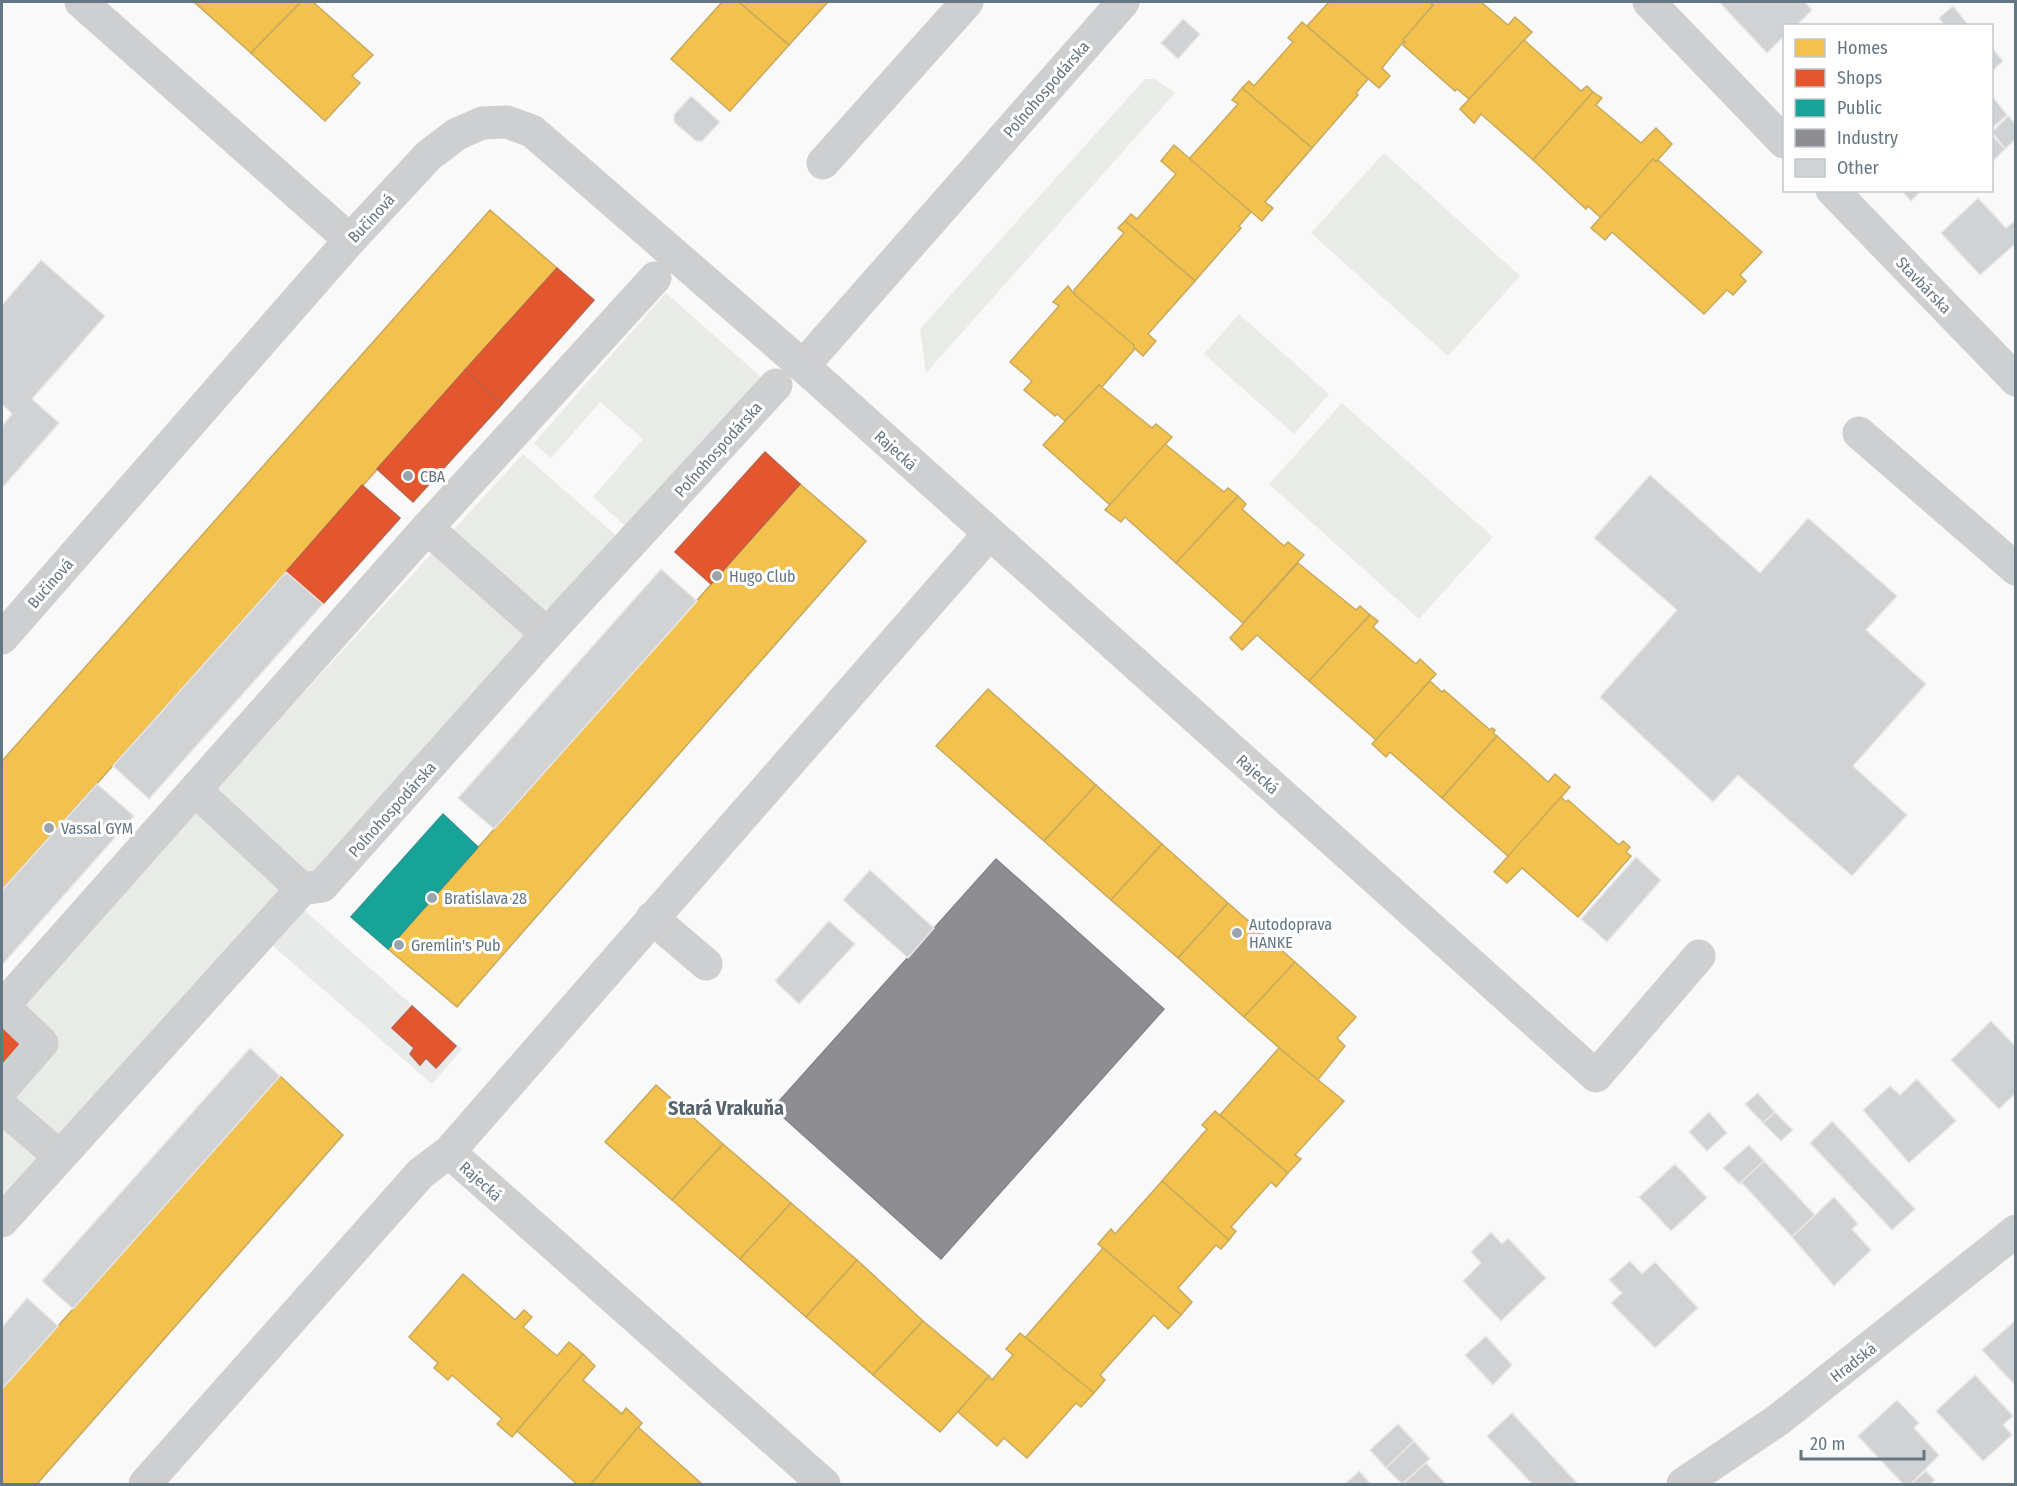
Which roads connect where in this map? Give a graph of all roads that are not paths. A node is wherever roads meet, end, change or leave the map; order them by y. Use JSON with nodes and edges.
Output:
{"nodes":[{"id":1,"x":81,"y":2,"type":"edge"},
{"id":2,"x":967,"y":2,"type":"edge"},
{"id":3,"x":1123,"y":2,"type":"edge"},
{"id":4,"x":1649,"y":2,"type":"edge"},
{"id":5,"x":1783,"y":140,"type":"edge"},
{"id":6,"x":823,"y":163,"type":"dead end"},
{"id":7,"x":1834,"y":192,"type":"edge"},
{"id":8,"x":350,"y":240,"type":"junction"},
{"id":9,"x":655,"y":278,"type":"dead end"},
{"id":10,"x":803,"y":366,"type":"junction"},
{"id":11,"x":2016,"y":380,"type":"edge"},
{"id":12,"x":776,"y":385,"type":"dead end"},
{"id":13,"x":1859,"y":433,"type":"dead end"},
{"id":14,"x":427,"y":528,"type":"junction"},
{"id":15,"x":988,"y":534,"type":"junction"},
{"id":16,"x":2016,"y":569,"type":"edge"},
{"id":17,"x":548,"y":634,"type":"junction"},
{"id":18,"x":2,"y":638,"type":"edge"},
{"id":19,"x":195,"y":790,"type":"junction"},
{"id":20,"x":302,"y":889,"type":"junction"},
{"id":21,"x":652,"y":918,"type":"junction"},
{"id":22,"x":1699,"y":956,"type":"dead end"},
{"id":23,"x":706,"y":964,"type":"dead end"},
{"id":24,"x":2,"y":1089,"type":"edge"},
{"id":25,"x":2,"y":1107,"type":"edge"},
{"id":26,"x":449,"y":1152,"type":"junction"},
{"id":27,"x":59,"y":1156,"type":"junction"},
{"id":28,"x":2,"y":1221,"type":"edge"},
{"id":29,"x":2016,"y":1231,"type":"edge"},
{"id":30,"x":145,"y":1485,"type":"edge"},
{"id":31,"x":824,"y":1485,"type":"edge"},
{"id":32,"x":1683,"y":1485,"type":"edge"}],
"edges":[{"from":1,"to":8,"type":"street"},
{"from":2,"to":6,"type":"street"},
{"from":3,"to":10,"type":"street","name":"Poľnohospodárska"},
{"from":4,"to":5,"type":"street"},
{"from":7,"to":11,"type":"street","name":"Stavbárska"},
{"from":8,"to":10,"type":"street","name":"Bučinová"},
{"from":8,"to":18,"type":"street","name":"Bučinová"},
{"from":9,"to":14,"type":"street"},
{"from":10,"to":15,"type":"street","name":"Rajecká"},
{"from":12,"to":17,"type":"street","name":"Poľnohospodárska"},
{"from":13,"to":16,"type":"street"},
{"from":14,"to":17,"type":"street"},
{"from":14,"to":19,"type":"street"},
{"from":15,"to":21,"type":"street"},
{"from":15,"to":22,"type":"street","name":"Rajecká"},
{"from":17,"to":20,"type":"street","name":"Poľnohospodárska"},
{"from":19,"to":20,"type":"street"},
{"from":19,"to":24,"type":"street"},
{"from":20,"to":27,"type":"street","name":"Poľnohospodárska"},
{"from":21,"to":23,"type":"street"},
{"from":21,"to":26,"type":"street"},
{"from":25,"to":27,"type":"street"},
{"from":26,"to":30,"type":"street","name":"Rajecká"},
{"from":26,"to":31,"type":"street","name":"Rajecká"},
{"from":27,"to":28,"type":"street","name":"Poľnohospodárska"},
{"from":29,"to":32,"type":"street","name":"Hradská"}]}
